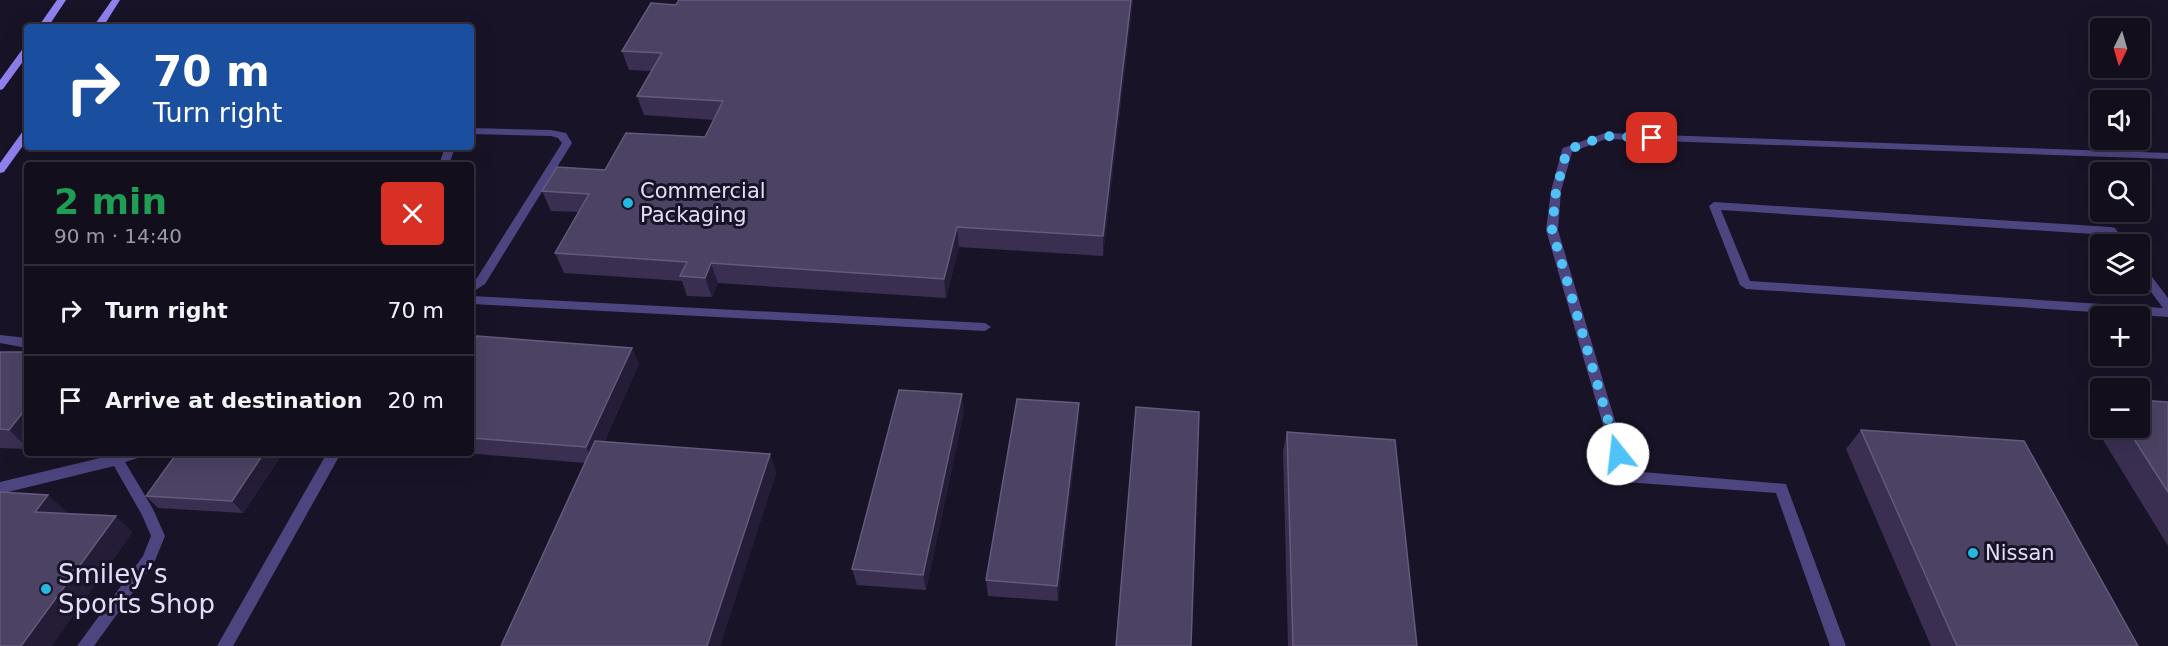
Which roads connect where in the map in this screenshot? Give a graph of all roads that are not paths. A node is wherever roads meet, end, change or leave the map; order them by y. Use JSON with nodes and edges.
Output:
{"nodes":[{"id":1,"x":62,"y":0,"type":"edge"},
{"id":2,"x":116,"y":0,"type":"edge"},
{"id":3,"x":45,"y":24,"type":"edge"},
{"id":4,"x":100,"y":24,"type":"edge"},
{"id":5,"x":24,"y":53,"type":"edge"},
{"id":6,"x":0,"y":87,"type":"edge"},
{"id":7,"x":474,"y":131,"type":"edge"},
{"id":8,"x":24,"y":138,"type":"edge"},
{"id":9,"x":2168,"y":156,"type":"edge"},
{"id":10,"x":0,"y":170,"type":"edge"},
{"id":11,"x":2113,"y":234,"type":"edge"},
{"id":12,"x":2150,"y":283,"type":"edge"},
{"id":13,"x":474,"y":286,"type":"edge"},
{"id":14,"x":474,"y":300,"type":"edge"},
{"id":15,"x":2168,"y":307,"type":"edge"},
{"id":16,"x":2168,"y":313,"type":"edge"},
{"id":17,"x":985,"y":327,"type":"dead end"},
{"id":18,"x":0,"y":339,"type":"edge"},
{"id":19,"x":24,"y":343,"type":"edge"},
{"id":20,"x":128,"y":456,"type":"edge"},
{"id":21,"x":331,"y":456,"type":"edge"},
{"id":22,"x":117,"y":460,"type":"junction"},
{"id":23,"x":0,"y":488,"type":"edge"},
{"id":24,"x":85,"y":646,"type":"edge"},
{"id":25,"x":225,"y":646,"type":"edge"},
{"id":26,"x":1838,"y":646,"type":"edge"}],
"edges":[{"from":1,"to":3,"type":"main road"},
{"from":2,"to":4,"type":"main road"},
{"from":5,"to":6,"type":"main road"},
{"from":7,"to":13,"type":"lane"},
{"from":8,"to":10,"type":"main road"},
{"from":9,"to":26,"type":"lane"},
{"from":11,"to":16,"type":"lane"},
{"from":12,"to":15,"type":"lane"},
{"from":14,"to":17,"type":"lane"},
{"from":18,"to":19,"type":"lane"},
{"from":20,"to":22,"type":"lane"},
{"from":21,"to":25,"type":"lane"},
{"from":22,"to":23,"type":"lane"},
{"from":22,"to":24,"type":"lane"}]}
